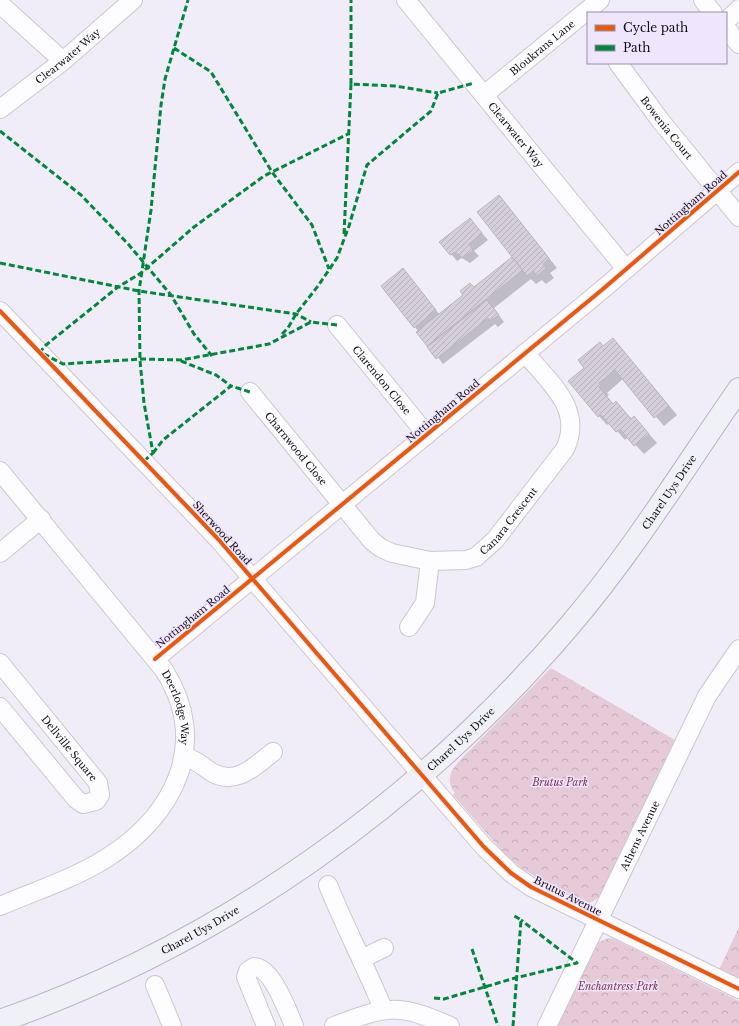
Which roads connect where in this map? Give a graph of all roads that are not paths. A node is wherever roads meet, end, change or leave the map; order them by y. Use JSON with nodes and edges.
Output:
{"nodes":[{"id":1,"x":133,"y":0,"type":"edge"},
{"id":2,"x":406,"y":0,"type":"edge"},
{"id":3,"x":600,"y":0,"type":"edge"},
{"id":4,"x":703,"y":0,"type":"edge"},
{"id":5,"x":0,"y":4,"type":"edge"},
{"id":6,"x":739,"y":9,"type":"edge"},
{"id":7,"x":591,"y":12,"type":"edge"},
{"id":8,"x":712,"y":12,"type":"edge"},
{"id":9,"x":585,"y":20,"type":"edge"},
{"id":10,"x":727,"y":20,"type":"edge"},
{"id":11,"x":727,"y":29,"type":"edge"},
{"id":12,"x":739,"y":44,"type":"edge"},
{"id":13,"x":63,"y":61,"type":"junction"},
{"id":14,"x":619,"y":64,"type":"edge"},
{"id":15,"x":484,"y":95,"type":"junction"},
{"id":16,"x":0,"y":109,"type":"edge"},
{"id":17,"x":739,"y":172,"type":"edge"},
{"id":18,"x":718,"y":191,"type":"junction"},
{"id":19,"x":739,"y":217,"type":"edge"},
{"id":20,"x":626,"y":269,"type":"junction"},
{"id":21,"x":0,"y":311,"type":"edge"},
{"id":22,"x":337,"y":326,"type":"dead end"},
{"id":23,"x":525,"y":353,"type":"junction"},
{"id":24,"x":739,"y":389,"type":"edge"},
{"id":25,"x":250,"y":392,"type":"dead end"},
{"id":26,"x":427,"y":435,"type":"junction"},
{"id":27,"x":0,"y":471,"type":"edge"},
{"id":28,"x":342,"y":504,"type":"junction"},
{"id":29,"x":41,"y":519,"type":"junction"},
{"id":30,"x":0,"y":553,"type":"edge"},
{"id":31,"x":430,"y":561,"type":"junction"},
{"id":32,"x":252,"y":579,"type":"junction"},
{"id":33,"x":409,"y":627,"type":"dead end"},
{"id":34,"x":739,"y":649,"type":"edge"},
{"id":35,"x":155,"y":659,"type":"junction"},
{"id":36,"x":0,"y":663,"type":"edge"},
{"id":37,"x":0,"y":707,"type":"edge"},
{"id":38,"x":272,"y":752,"type":"dead end"},
{"id":39,"x":184,"y":757,"type":"junction"},
{"id":40,"x":421,"y":775,"type":"junction"},
{"id":41,"x":328,"y":885,"type":"dead end"},
{"id":42,"x":0,"y":906,"type":"edge"},
{"id":43,"x":598,"y":920,"type":"junction"},
{"id":44,"x":384,"y":948,"type":"dead end"},
{"id":45,"x":361,"y":958,"type":"junction"},
{"id":46,"x":155,"y":985,"type":"dead end"},
{"id":47,"x":739,"y":989,"type":"edge"},
{"id":48,"x":383,"y":1009,"type":"junction"},
{"id":49,"x":0,"y":1021,"type":"edge"},
{"id":50,"x":345,"y":1024,"type":"edge"},
{"id":51,"x":172,"y":1026,"type":"edge"},
{"id":52,"x":266,"y":1026,"type":"edge"},
{"id":53,"x":294,"y":1026,"type":"edge"},
{"id":54,"x":450,"y":1026,"type":"edge"},
{"id":55,"x":547,"y":1026,"type":"edge"}],
"edges":[{"from":1,"to":13,"type":"street","name":"Clearwater Way"},
{"from":2,"to":15,"type":"street","name":"Clearwater Way"},
{"from":3,"to":7,"type":"street","name":"Bloukrans Lane"},
{"from":4,"to":8,"type":"street"},
{"from":5,"to":13,"type":"street"},
{"from":6,"to":10,"type":"street"},
{"from":9,"to":15,"type":"street","name":"Bloukrans Lane"},
{"from":11,"to":12,"type":"street"},
{"from":13,"to":16,"type":"street","name":"Clearwater Way"},
{"from":14,"to":18,"type":"street","name":"Bowenia Court"},
{"from":15,"to":20,"type":"street","name":"Clearwater Way"},
{"from":17,"to":18,"type":"street","name":"Nottingham Road"},
{"from":18,"to":19,"type":"street","name":"Bowenia Court"},
{"from":18,"to":20,"type":"street","name":"Nottingham Road"},
{"from":20,"to":23,"type":"street","name":"Nottingham Road"},
{"from":21,"to":32,"type":"street","name":"Sherwood Road"},
{"from":22,"to":26,"type":"street","name":"Clarendon Close"},
{"from":23,"to":26,"type":"street","name":"Nottingham Road"},
{"from":23,"to":31,"type":"street","name":"Canara Crescent"},
{"from":24,"to":40,"type":"main road","name":"Charel Uys Drive"},
{"from":25,"to":28,"type":"street","name":"Charnwood Close"},
{"from":26,"to":28,"type":"street","name":"Nottingham Road"},
{"from":27,"to":29,"type":"street","name":"Deerlodge Way"},
{"from":28,"to":31,"type":"street","name":"Canara Crescent"},
{"from":28,"to":32,"type":"street","name":"Nottingham Road"},
{"from":29,"to":30,"type":"street"},
{"from":29,"to":35,"type":"street","name":"Deerlodge Way"},
{"from":31,"to":33,"type":"street"},
{"from":32,"to":35,"type":"street","name":"Nottingham Road"},
{"from":32,"to":40,"type":"street","name":"Sherwood Road"},
{"from":34,"to":43,"type":"street","name":"Athens Avenue"},
{"from":35,"to":39,"type":"street","name":"Deerlodge Way"},
{"from":36,"to":37,"type":"street","name":"Dellville Square"},
{"from":38,"to":39,"type":"street"},
{"from":39,"to":42,"type":"street","name":"Deerlodge Way"},
{"from":40,"to":43,"type":"street","name":"Brutus Avenue"},
{"from":40,"to":49,"type":"main road","name":"Charel Uys Drive"},
{"from":41,"to":45,"type":"street"},
{"from":43,"to":47,"type":"street","name":"Brutus Avenue"},
{"from":43,"to":55,"type":"street","name":"Athens Avenue"},
{"from":44,"to":45,"type":"street"},
{"from":45,"to":48,"type":"street"},
{"from":46,"to":51,"type":"street"},
{"from":48,"to":50,"type":"street"},
{"from":48,"to":54,"type":"street"},
{"from":52,"to":53,"type":"street"}]}
